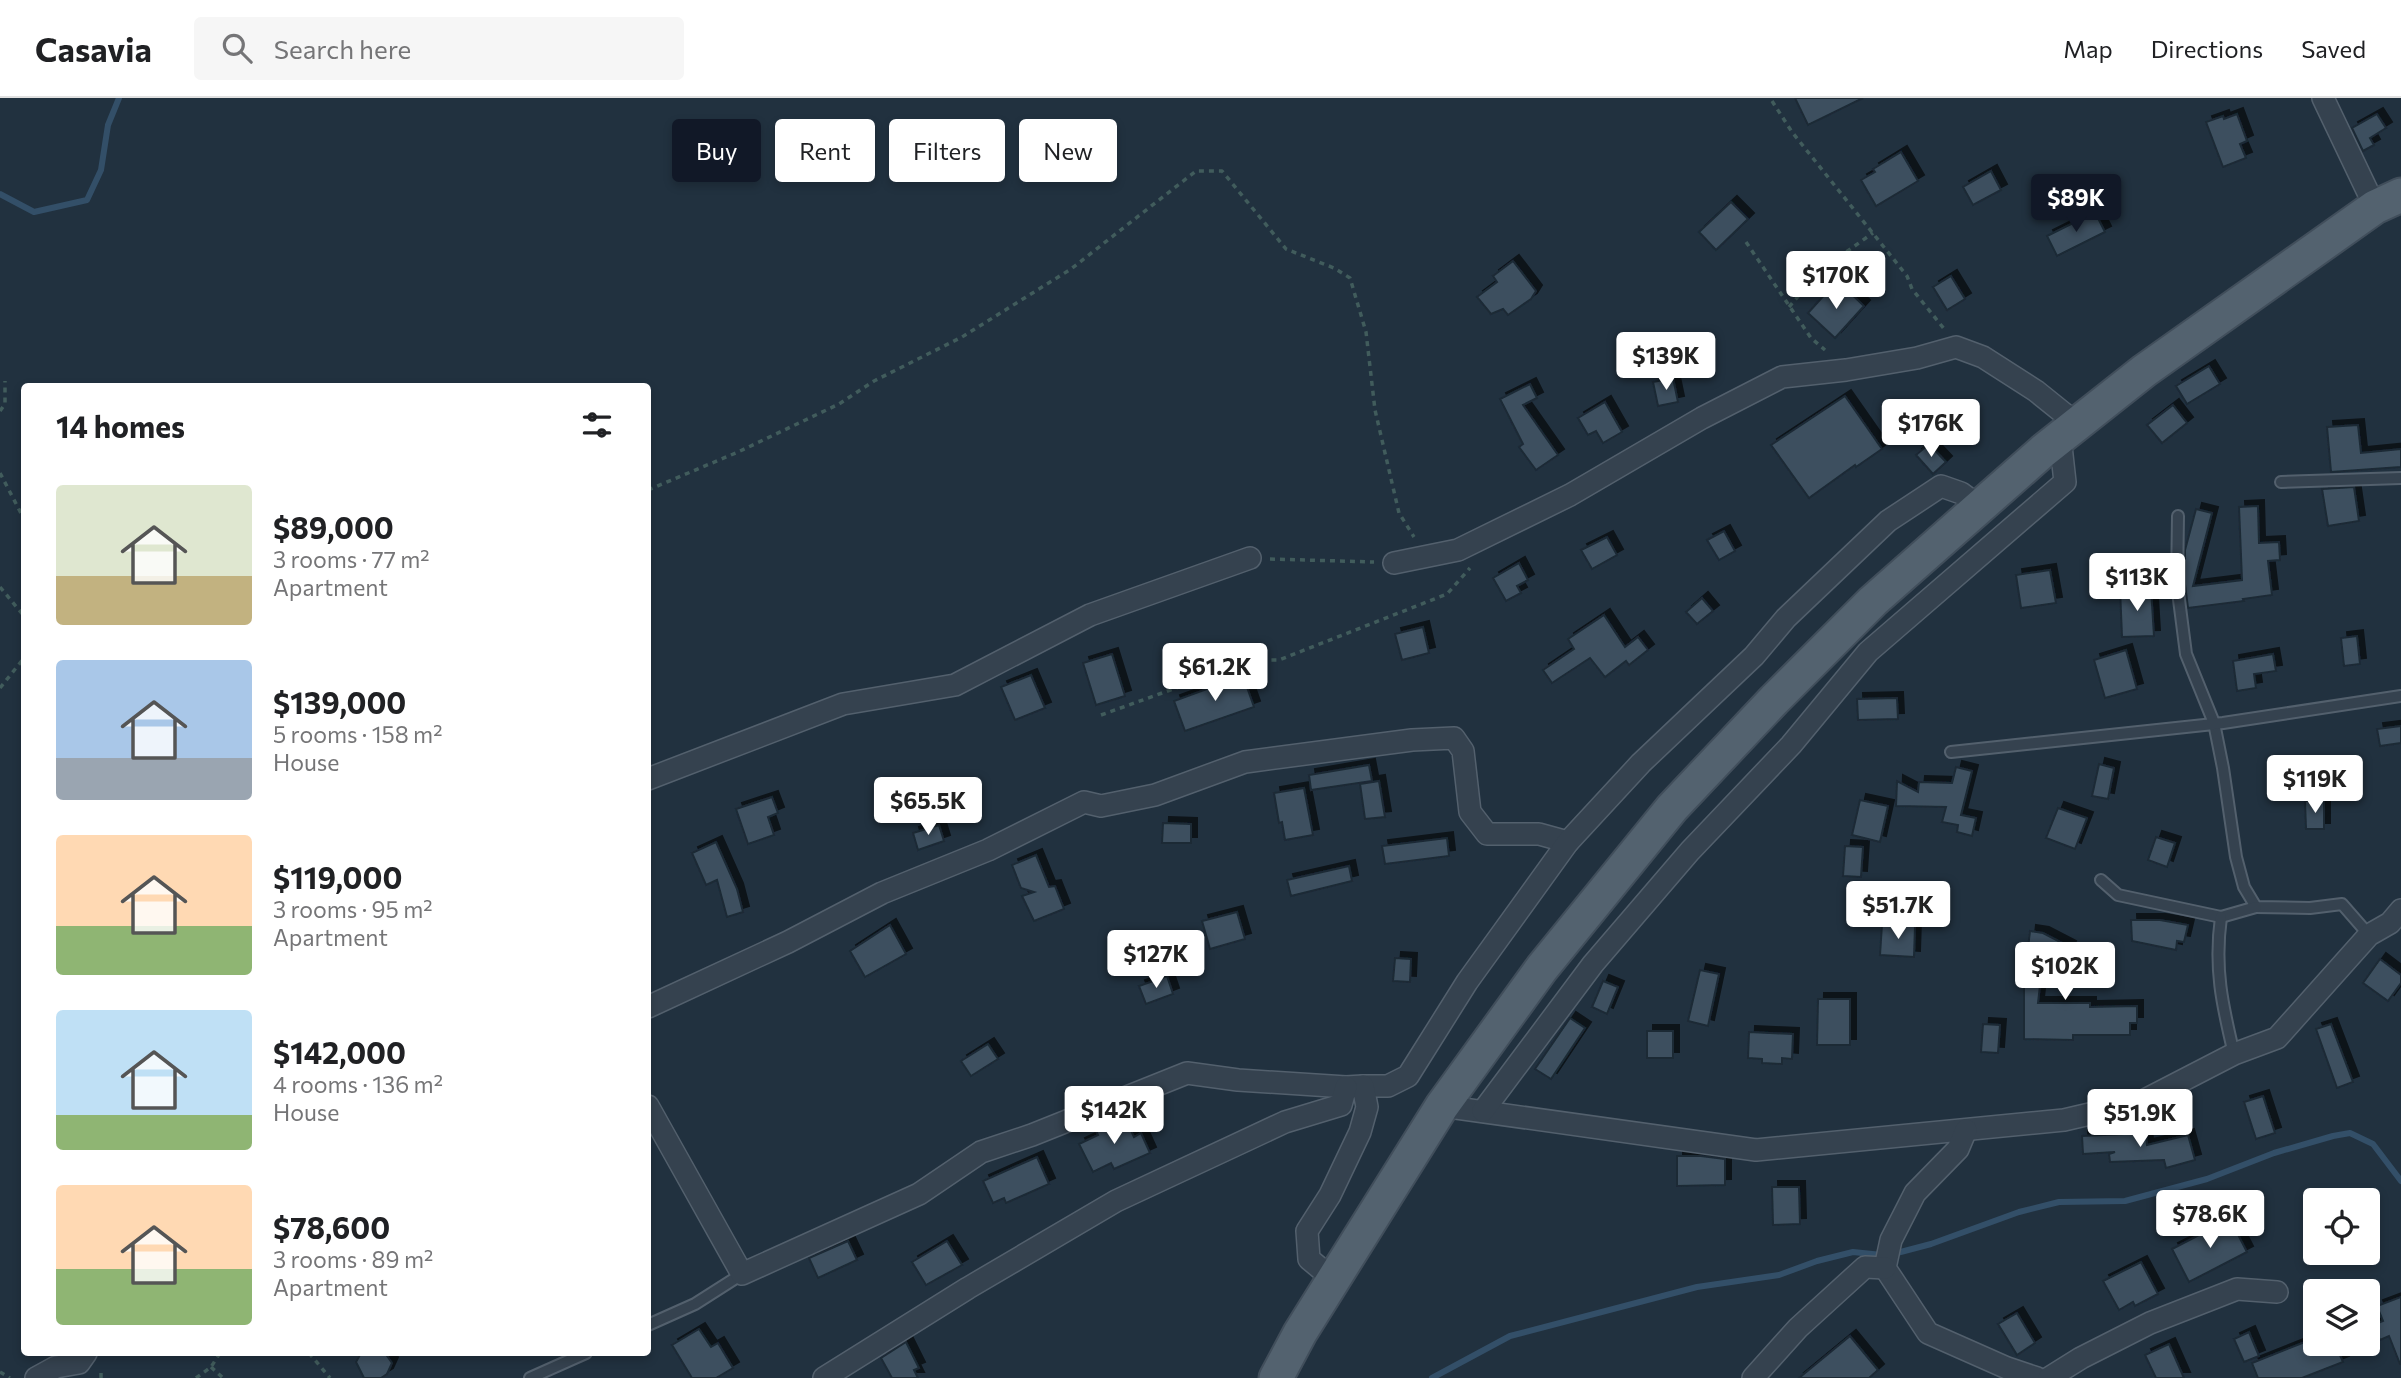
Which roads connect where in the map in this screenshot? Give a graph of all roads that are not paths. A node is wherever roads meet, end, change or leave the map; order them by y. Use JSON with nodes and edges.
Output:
{"nodes":[{"id":1,"x":2323,"y":98,"type":"edge"},
{"id":2,"x":2388,"y":201,"type":"edge"},
{"id":3,"x":2069,"y":430,"type":"junction"},
{"id":4,"x":2401,"y":478,"type":"edge"},
{"id":5,"x":2281,"y":482,"type":"dead end"},
{"id":6,"x":1980,"y":507,"type":"junction"},
{"id":7,"x":2178,"y":516,"type":"dead end"},
{"id":8,"x":1250,"y":558,"type":"road end"},
{"id":9,"x":1394,"y":563,"type":"road end"},
{"id":10,"x":2401,"y":696,"type":"edge"},
{"id":11,"x":2214,"y":723,"type":"junction"},
{"id":12,"x":1951,"y":752,"type":"dead end"},
{"id":13,"x":651,"y":778,"type":"edge"},
{"id":14,"x":1568,"y":842,"type":"junction"},
{"id":15,"x":2101,"y":880,"type":"dead end"},
{"id":16,"x":2256,"y":907,"type":"junction"},
{"id":17,"x":2221,"y":917,"type":"junction"},
{"id":18,"x":2397,"y":920,"type":"edge"},
{"id":19,"x":2370,"y":935,"type":"junction"},
{"id":20,"x":651,"y":1006,"type":"edge"},
{"id":21,"x":2234,"y":1054,"type":"junction"},
{"id":22,"x":1354,"y":1087,"type":"junction"},
{"id":23,"x":1441,"y":1106,"type":"junction"},
{"id":24,"x":651,"y":1111,"type":"edge"},
{"id":25,"x":1483,"y":1111,"type":"junction"},
{"id":26,"x":1966,"y":1130,"type":"junction"},
{"id":27,"x":1885,"y":1268,"type":"junction"},
{"id":28,"x":742,"y":1274,"type":"junction"},
{"id":29,"x":1333,"y":1279,"type":"junction"},
{"id":30,"x":2277,"y":1292,"type":"dead end"},
{"id":31,"x":651,"y":1324,"type":"edge"},
{"id":32,"x":84,"y":1356,"type":"edge"},
{"id":33,"x":579,"y":1356,"type":"edge"},
{"id":34,"x":36,"y":1378,"type":"edge"},
{"id":35,"x":530,"y":1378,"type":"edge"},
{"id":36,"x":824,"y":1378,"type":"edge"},
{"id":37,"x":1276,"y":1378,"type":"edge"},
{"id":38,"x":1753,"y":1378,"type":"edge"},
{"id":39,"x":2037,"y":1378,"type":"edge"},
{"id":40,"x":2049,"y":1378,"type":"edge"}],
"edges":[{"from":1,"to":2,"type":"street"},
{"from":2,"to":3,"type":"main road"},
{"from":3,"to":6,"type":"main road"},
{"from":3,"to":9,"type":"street"},
{"from":3,"to":25,"type":"street"},
{"from":4,"to":5,"type":"lane"},
{"from":6,"to":14,"type":"street"},
{"from":6,"to":23,"type":"main road"},
{"from":7,"to":11,"type":"lane"},
{"from":8,"to":13,"type":"street"},
{"from":10,"to":11,"type":"lane"},
{"from":11,"to":12,"type":"lane"},
{"from":11,"to":16,"type":"lane"},
{"from":14,"to":20,"type":"street"},
{"from":14,"to":22,"type":"street"},
{"from":15,"to":17,"type":"lane"},
{"from":16,"to":17,"type":"lane"},
{"from":16,"to":19,"type":"lane"},
{"from":17,"to":21,"type":"lane"},
{"from":18,"to":19,"type":"street"},
{"from":19,"to":21,"type":"street"},
{"from":21,"to":26,"type":"street"},
{"from":22,"to":28,"type":"street"},
{"from":22,"to":29,"type":"street"},
{"from":22,"to":36,"type":"street"},
{"from":23,"to":25,"type":"street"},
{"from":23,"to":29,"type":"main road"},
{"from":24,"to":28,"type":"street"},
{"from":25,"to":26,"type":"street"},
{"from":26,"to":27,"type":"street"},
{"from":27,"to":38,"type":"street"},
{"from":27,"to":39,"type":"street"},
{"from":28,"to":31,"type":"lane"},
{"from":29,"to":37,"type":"main road"},
{"from":30,"to":40,"type":"street"},
{"from":32,"to":34,"type":"street"},
{"from":33,"to":35,"type":"lane"}]}
